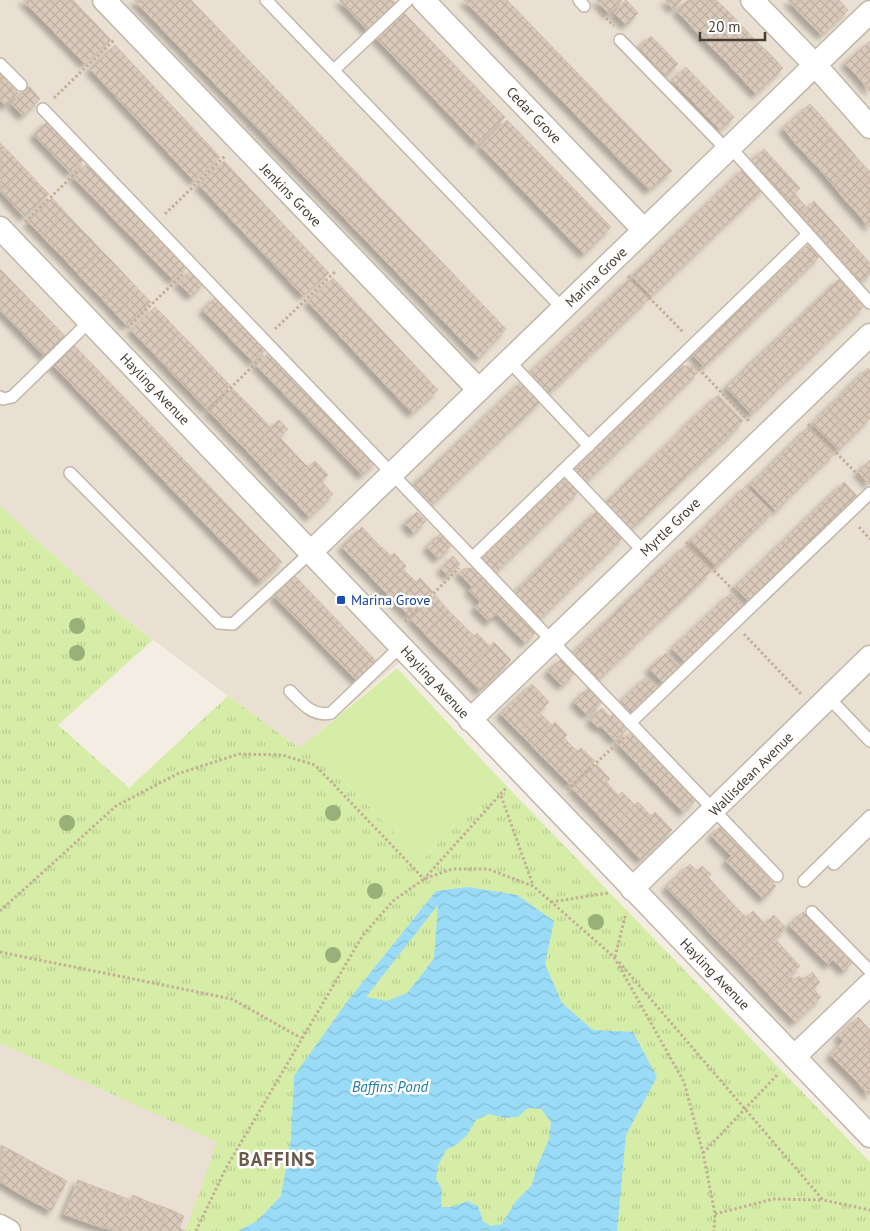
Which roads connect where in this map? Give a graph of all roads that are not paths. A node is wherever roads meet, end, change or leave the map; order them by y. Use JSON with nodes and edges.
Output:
{"nodes":[{"id":1,"x":104,"y":0,"type":"edge"},
{"id":2,"x":266,"y":0,"type":"edge"},
{"id":3,"x":408,"y":0,"type":"edge"},
{"id":4,"x":423,"y":0,"type":"edge"},
{"id":5,"x":752,"y":0,"type":"edge"},
{"id":6,"x":870,"y":12,"type":"edge"},
{"id":7,"x":620,"y":40,"type":"road end"},
{"id":8,"x":0,"y":64,"type":"edge"},
{"id":9,"x":816,"y":66,"type":"junction"},
{"id":10,"x":334,"y":70,"type":"junction"},
{"id":11,"x":21,"y":85,"type":"dead end"},
{"id":12,"x":43,"y":109,"type":"road end"},
{"id":13,"x":870,"y":127,"type":"edge"},
{"id":14,"x":729,"y":149,"type":"junction"},
{"id":15,"x":644,"y":230,"type":"junction"},
{"id":16,"x":4,"y":232,"type":"edge"},
{"id":17,"x":808,"y":234,"type":"junction"},
{"id":18,"x":870,"y":303,"type":"edge"},
{"id":19,"x":563,"y":309,"type":"junction"},
{"id":20,"x":90,"y":321,"type":"junction"},
{"id":21,"x":870,"y":334,"type":"edge"},
{"id":22,"x":509,"y":360,"type":"junction"},
{"id":23,"x":479,"y":390,"type":"junction"},
{"id":24,"x":0,"y":397,"type":"edge"},
{"id":25,"x":589,"y":446,"type":"junction"},
{"id":26,"x":565,"y":470,"type":"junction"},
{"id":27,"x":393,"y":472,"type":"junction"},
{"id":28,"x":70,"y":473,"type":"dead end"},
{"id":29,"x":870,"y":493,"type":"edge"},
{"id":30,"x":312,"y":552,"type":"junction"},
{"id":31,"x":644,"y":552,"type":"junction"},
{"id":32,"x":476,"y":562,"type":"junction"},
{"id":33,"x":396,"y":641,"type":"junction"},
{"id":34,"x":552,"y":641,"type":"junction"},
{"id":35,"x":870,"y":658,"type":"edge"},
{"id":36,"x":290,"y":691,"type":"dead end"},
{"id":37,"x":822,"y":704,"type":"junction"},
{"id":38,"x":470,"y":720,"type":"junction"},
{"id":39,"x":632,"y":725,"type":"junction"},
{"id":40,"x":870,"y":741,"type":"edge"},
{"id":41,"x":714,"y":811,"type":"junction"},
{"id":42,"x":870,"y":816,"type":"edge"},
{"id":43,"x":870,"y":829,"type":"edge"},
{"id":44,"x":834,"y":864,"type":"dead end"},
{"id":45,"x":777,"y":876,"type":"dead end"},
{"id":46,"x":804,"y":881,"type":"dead end"},
{"id":47,"x":632,"y":889,"type":"junction"},
{"id":48,"x":812,"y":912,"type":"dead end"},
{"id":49,"x":870,"y":971,"type":"edge"},
{"id":50,"x":870,"y":984,"type":"edge"},
{"id":51,"x":795,"y":1056,"type":"junction"},
{"id":52,"x":870,"y":1136,"type":"edge"},
{"id":53,"x":0,"y":1226,"type":"edge"},
{"id":54,"x":9,"y":1231,"type":"edge"}],
"edges":[{"from":1,"to":23,"type":"street","name":"Jenkins Grove"},
{"from":2,"to":10,"type":"lane"},
{"from":3,"to":10,"type":"lane"},
{"from":4,"to":15,"type":"street","name":"Cedar Grove"},
{"from":5,"to":9,"type":"street"},
{"from":6,"to":9,"type":"street","name":"Marina Grove"},
{"from":7,"to":14,"type":"lane"},
{"from":8,"to":11,"type":"lane"},
{"from":9,"to":13,"type":"street"},
{"from":9,"to":14,"type":"street","name":"Marina Grove"},
{"from":10,"to":19,"type":"lane"},
{"from":12,"to":27,"type":"lane"},
{"from":14,"to":15,"type":"street","name":"Marina Grove"},
{"from":14,"to":17,"type":"lane"},
{"from":15,"to":19,"type":"street","name":"Marina Grove"},
{"from":16,"to":20,"type":"street","name":"Hayling Avenue"},
{"from":17,"to":18,"type":"lane"},
{"from":17,"to":25,"type":"lane"},
{"from":19,"to":22,"type":"street","name":"Marina Grove"},
{"from":20,"to":24,"type":"lane"},
{"from":20,"to":30,"type":"street","name":"Hayling Avenue"},
{"from":21,"to":31,"type":"street","name":"Myrtle Grove"},
{"from":22,"to":23,"type":"street","name":"Marina Grove"},
{"from":22,"to":25,"type":"lane"},
{"from":23,"to":27,"type":"street","name":"Marina Grove"},
{"from":25,"to":26,"type":"lane"},
{"from":26,"to":31,"type":"lane"},
{"from":26,"to":32,"type":"lane"},
{"from":27,"to":30,"type":"street","name":"Marina Grove"},
{"from":27,"to":32,"type":"lane"},
{"from":28,"to":30,"type":"lane"},
{"from":29,"to":39,"type":"lane"},
{"from":30,"to":33,"type":"street","name":"Hayling Avenue"},
{"from":31,"to":34,"type":"street","name":"Myrtle Grove"},
{"from":32,"to":34,"type":"lane"},
{"from":33,"to":36,"type":"lane"},
{"from":33,"to":38,"type":"street","name":"Hayling Avenue"},
{"from":34,"to":38,"type":"street","name":"Myrtle Grove"},
{"from":34,"to":39,"type":"lane"},
{"from":35,"to":37,"type":"street","name":"Wallisdean Avenue"},
{"from":37,"to":40,"type":"lane"},
{"from":37,"to":41,"type":"street","name":"Wallisdean Avenue"},
{"from":38,"to":47,"type":"street","name":"Hayling Avenue"},
{"from":39,"to":41,"type":"lane"},
{"from":41,"to":45,"type":"lane"},
{"from":41,"to":47,"type":"street","name":"Wallisdean Avenue"},
{"from":42,"to":46,"type":"lane"},
{"from":43,"to":44,"type":"lane"},
{"from":47,"to":51,"type":"street","name":"Hayling Avenue"},
{"from":48,"to":49,"type":"lane"},
{"from":50,"to":51,"type":"street"},
{"from":51,"to":52,"type":"street","name":"Hayling Avenue"},
{"from":53,"to":54,"type":"street"}]}
